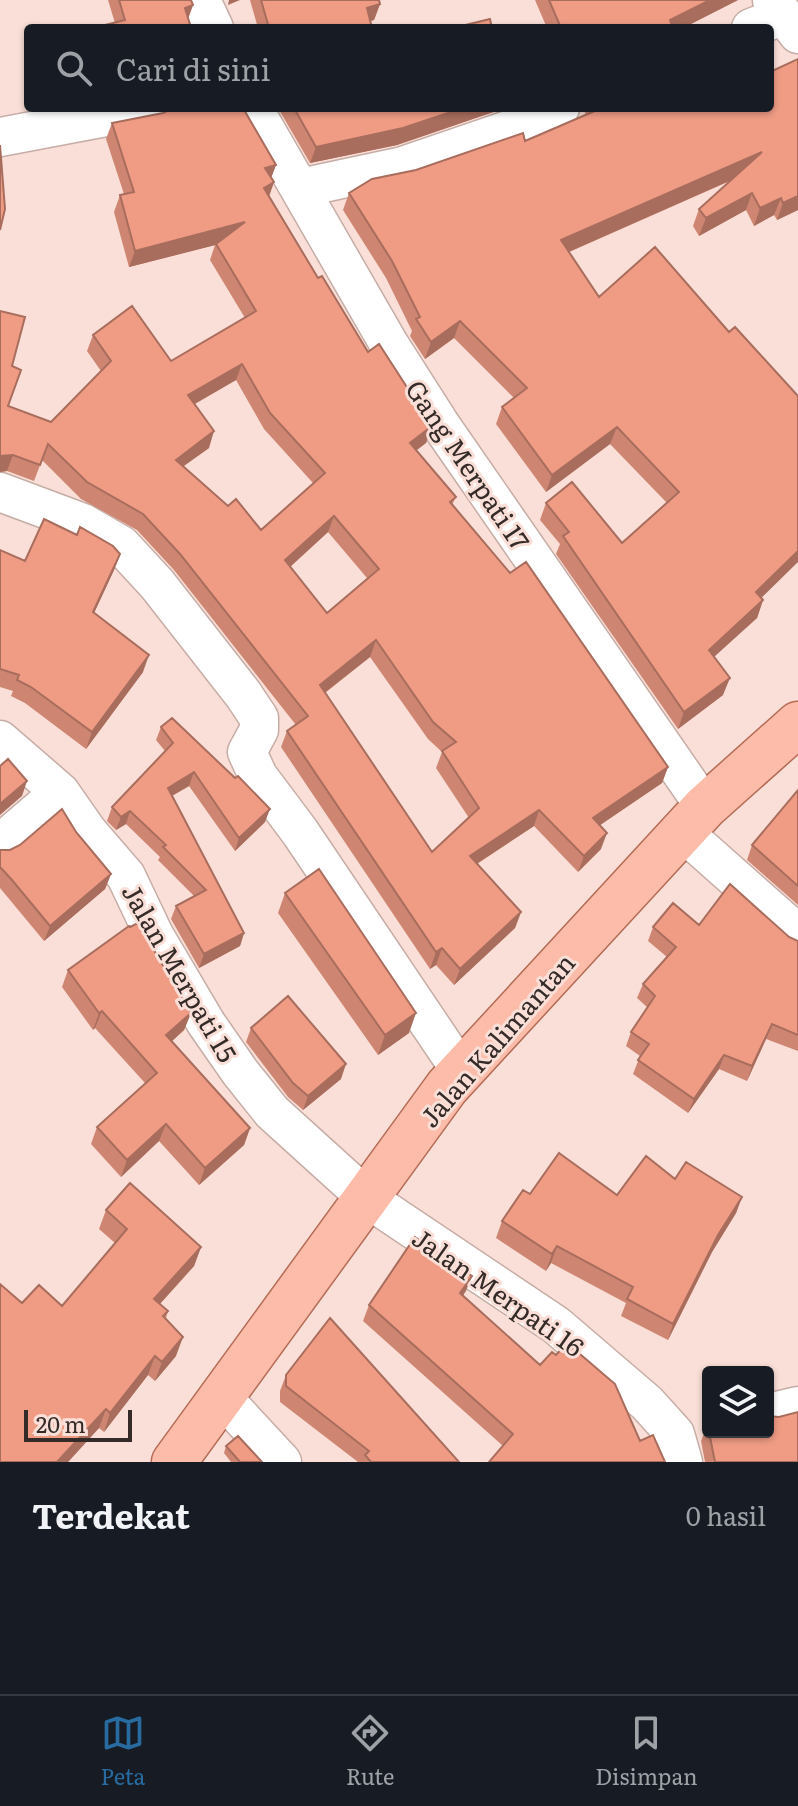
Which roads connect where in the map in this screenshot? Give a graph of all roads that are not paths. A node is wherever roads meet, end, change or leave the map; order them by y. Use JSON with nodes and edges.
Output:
{"nodes":[{"id":1,"x":201,"y":0,"type":"edge"},
{"id":2,"x":212,"y":24,"type":"edge"},
{"id":3,"x":132,"y":112,"type":"edge"},
{"id":4,"x":255,"y":112,"type":"edge"},
{"id":5,"x":551,"y":112,"type":"edge"},
{"id":6,"x":0,"y":137,"type":"edge"},
{"id":7,"x":300,"y":188,"type":"junction"},
{"id":8,"x":0,"y":492,"type":"edge"},
{"id":9,"x":798,"y":724,"type":"edge"},
{"id":10,"x":0,"y":740,"type":"edge"},
{"id":11,"x":60,"y":792,"type":"junction"},
{"id":12,"x":694,"y":820,"type":"junction"},
{"id":13,"x":0,"y":844,"type":"edge"},
{"id":14,"x":798,"y":934,"type":"edge"},
{"id":15,"x":461,"y":1071,"type":"junction"},
{"id":16,"x":368,"y":1199,"type":"junction"},
{"id":17,"x":222,"y":1397,"type":"junction"},
{"id":18,"x":798,"y":1406,"type":"edge"},
{"id":19,"x":774,"y":1412,"type":"edge"},
{"id":20,"x":689,"y":1441,"type":"edge"},
{"id":21,"x":174,"y":1462,"type":"edge"},
{"id":22,"x":282,"y":1462,"type":"edge"}],
"edges":[{"from":1,"to":2,"type":"street"},
{"from":3,"to":6,"type":"street"},
{"from":4,"to":7,"type":"street","name":"Gang Merpati 17"},
{"from":5,"to":7,"type":"street"},
{"from":7,"to":12,"type":"street","name":"Gang Merpati 17"},
{"from":8,"to":15,"type":"street"},
{"from":9,"to":12,"type":"main road","name":"Jalan Kalimantan"},
{"from":10,"to":11,"type":"street","name":"Jalan Merpati 15"},
{"from":11,"to":13,"type":"street"},
{"from":11,"to":16,"type":"street","name":"Jalan Merpati 15"},
{"from":12,"to":14,"type":"street","name":"Gang Merpati 17"},
{"from":12,"to":15,"type":"main road","name":"Jalan Kalimantan"},
{"from":15,"to":16,"type":"main road","name":"Jalan Kalimantan"},
{"from":16,"to":17,"type":"main road","name":"Jalan Kalimantan"},
{"from":16,"to":20,"type":"street","name":"Jalan Merpati 16"},
{"from":17,"to":21,"type":"main road","name":"Jalan Kalimantan"},
{"from":17,"to":22,"type":"street"},
{"from":18,"to":19,"type":"street"}]}
